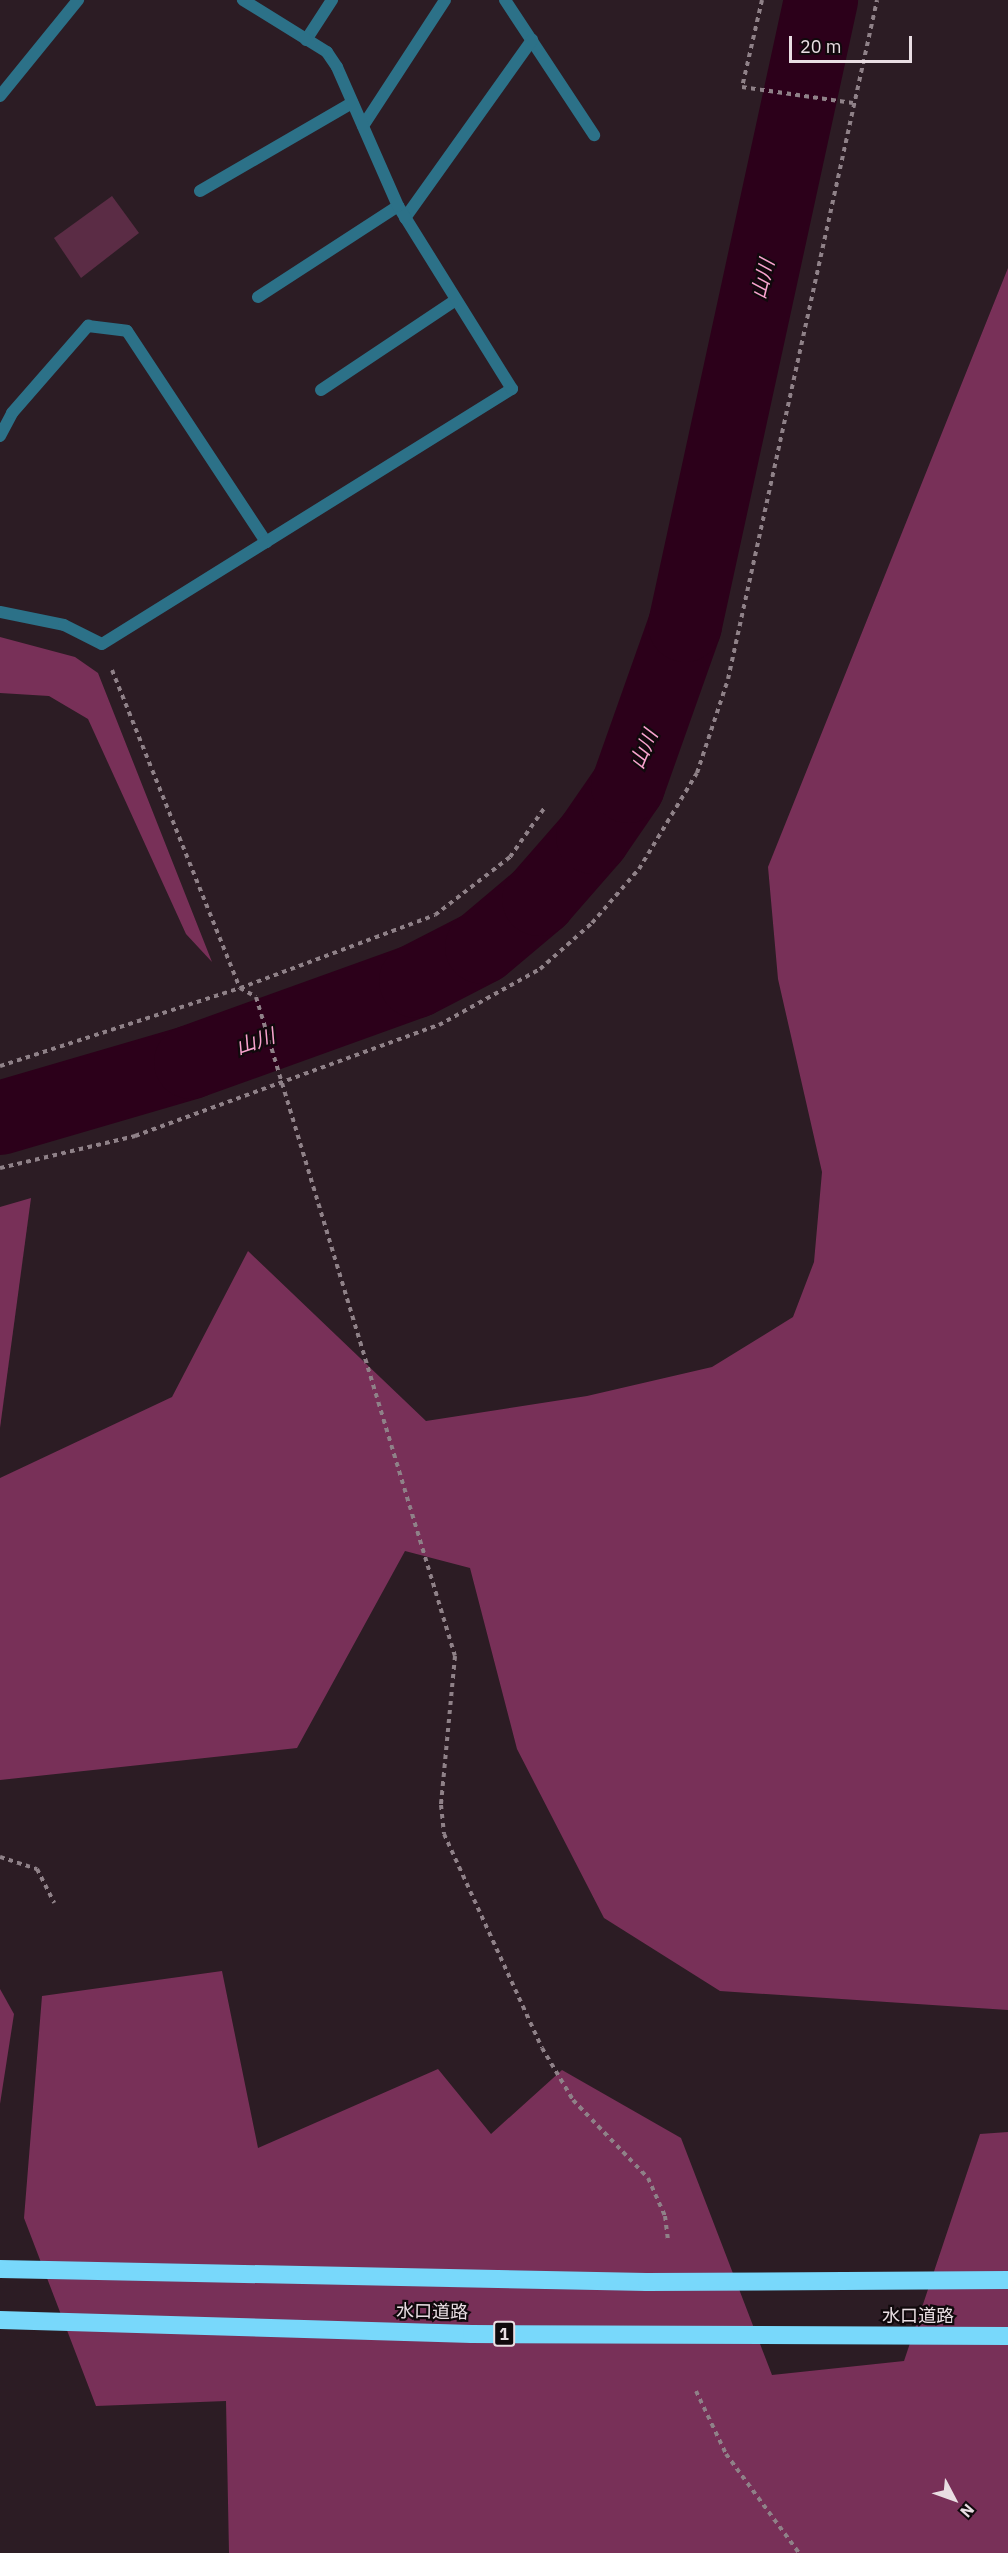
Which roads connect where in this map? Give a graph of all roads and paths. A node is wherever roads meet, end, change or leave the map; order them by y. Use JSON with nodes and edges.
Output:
{"nodes":[{"id":1,"x":78,"y":0,"type":"edge"},
{"id":2,"x":243,"y":0,"type":"edge"},
{"id":3,"x":332,"y":0,"type":"edge"},
{"id":4,"x":445,"y":0,"type":"edge"},
{"id":5,"x":505,"y":0,"type":"edge"},
{"id":6,"x":762,"y":0,"type":"edge"},
{"id":7,"x":877,"y":0,"type":"edge"},
{"id":8,"x":306,"y":40,"type":"junction"},
{"id":9,"x":532,"y":40,"type":"junction"},
{"id":10,"x":0,"y":96,"type":"edge"},
{"id":11,"x":352,"y":103,"type":"junction"},
{"id":12,"x":853,"y":104,"type":"junction"},
{"id":13,"x":363,"y":126,"type":"junction"},
{"id":14,"x":594,"y":135,"type":"dead end"},
{"id":15,"x":200,"y":191,"type":"dead end"},
{"id":16,"x":398,"y":206,"type":"junction"},
{"id":17,"x":405,"y":218,"type":"junction"},
{"id":18,"x":258,"y":297,"type":"dead end"},
{"id":19,"x":456,"y":300,"type":"junction"},
{"id":20,"x":321,"y":390,"type":"dead end"},
{"id":21,"x":0,"y":436,"type":"edge"},
{"id":22,"x":266,"y":542,"type":"junction"},
{"id":23,"x":0,"y":612,"type":"edge"},
{"id":24,"x":102,"y":644,"type":"junction"},
{"id":25,"x":545,"y":807,"type":"dead end"},
{"id":26,"x":240,"y":988,"type":"junction"},
{"id":27,"x":0,"y":1066,"type":"edge"},
{"id":28,"x":279,"y":1084,"type":"junction"},
{"id":29,"x":0,"y":1168,"type":"edge"},
{"id":30,"x":0,"y":1857,"type":"edge"},
{"id":31,"x":54,"y":1904,"type":"dead end"},
{"id":32,"x":668,"y":2240,"type":"dead end"},
{"id":33,"x":0,"y":2269,"type":"edge"},
{"id":34,"x":1008,"y":2280,"type":"edge"},
{"id":35,"x":0,"y":2320,"type":"edge"},
{"id":36,"x":1008,"y":2336,"type":"edge"},
{"id":37,"x":696,"y":2391,"type":"dead end"},
{"id":38,"x":799,"y":2553,"type":"edge"}],
"edges":[{"from":1,"to":10,"type":"street"},
{"from":2,"to":8,"type":"street"},
{"from":3,"to":8,"type":"street"},
{"from":4,"to":13,"type":"street"},
{"from":5,"to":9,"type":"street"},
{"from":6,"to":12,"type":"path"},
{"from":7,"to":12,"type":"path"},
{"from":8,"to":11,"type":"street"},
{"from":9,"to":14,"type":"street"},
{"from":9,"to":17,"type":"street"},
{"from":11,"to":13,"type":"street"},
{"from":11,"to":15,"type":"street"},
{"from":12,"to":28,"type":"path"},
{"from":13,"to":16,"type":"street"},
{"from":16,"to":17,"type":"street"},
{"from":16,"to":18,"type":"street"},
{"from":17,"to":19,"type":"street"},
{"from":19,"to":20,"type":"street"},
{"from":19,"to":22,"type":"street"},
{"from":21,"to":22,"type":"street"},
{"from":22,"to":24,"type":"street"},
{"from":23,"to":24,"type":"street"},
{"from":24,"to":26,"type":"path"},
{"from":25,"to":26,"type":"path"},
{"from":26,"to":27,"type":"path"},
{"from":26,"to":28,"type":"path"},
{"from":28,"to":29,"type":"path"},
{"from":28,"to":32,"type":"path"},
{"from":30,"to":31,"type":"path"},
{"from":33,"to":34,"type":"highway","name":"水口道路"},
{"from":35,"to":36,"type":"highway","name":"水口道路","number":"1"},
{"from":37,"to":38,"type":"path"}]}
